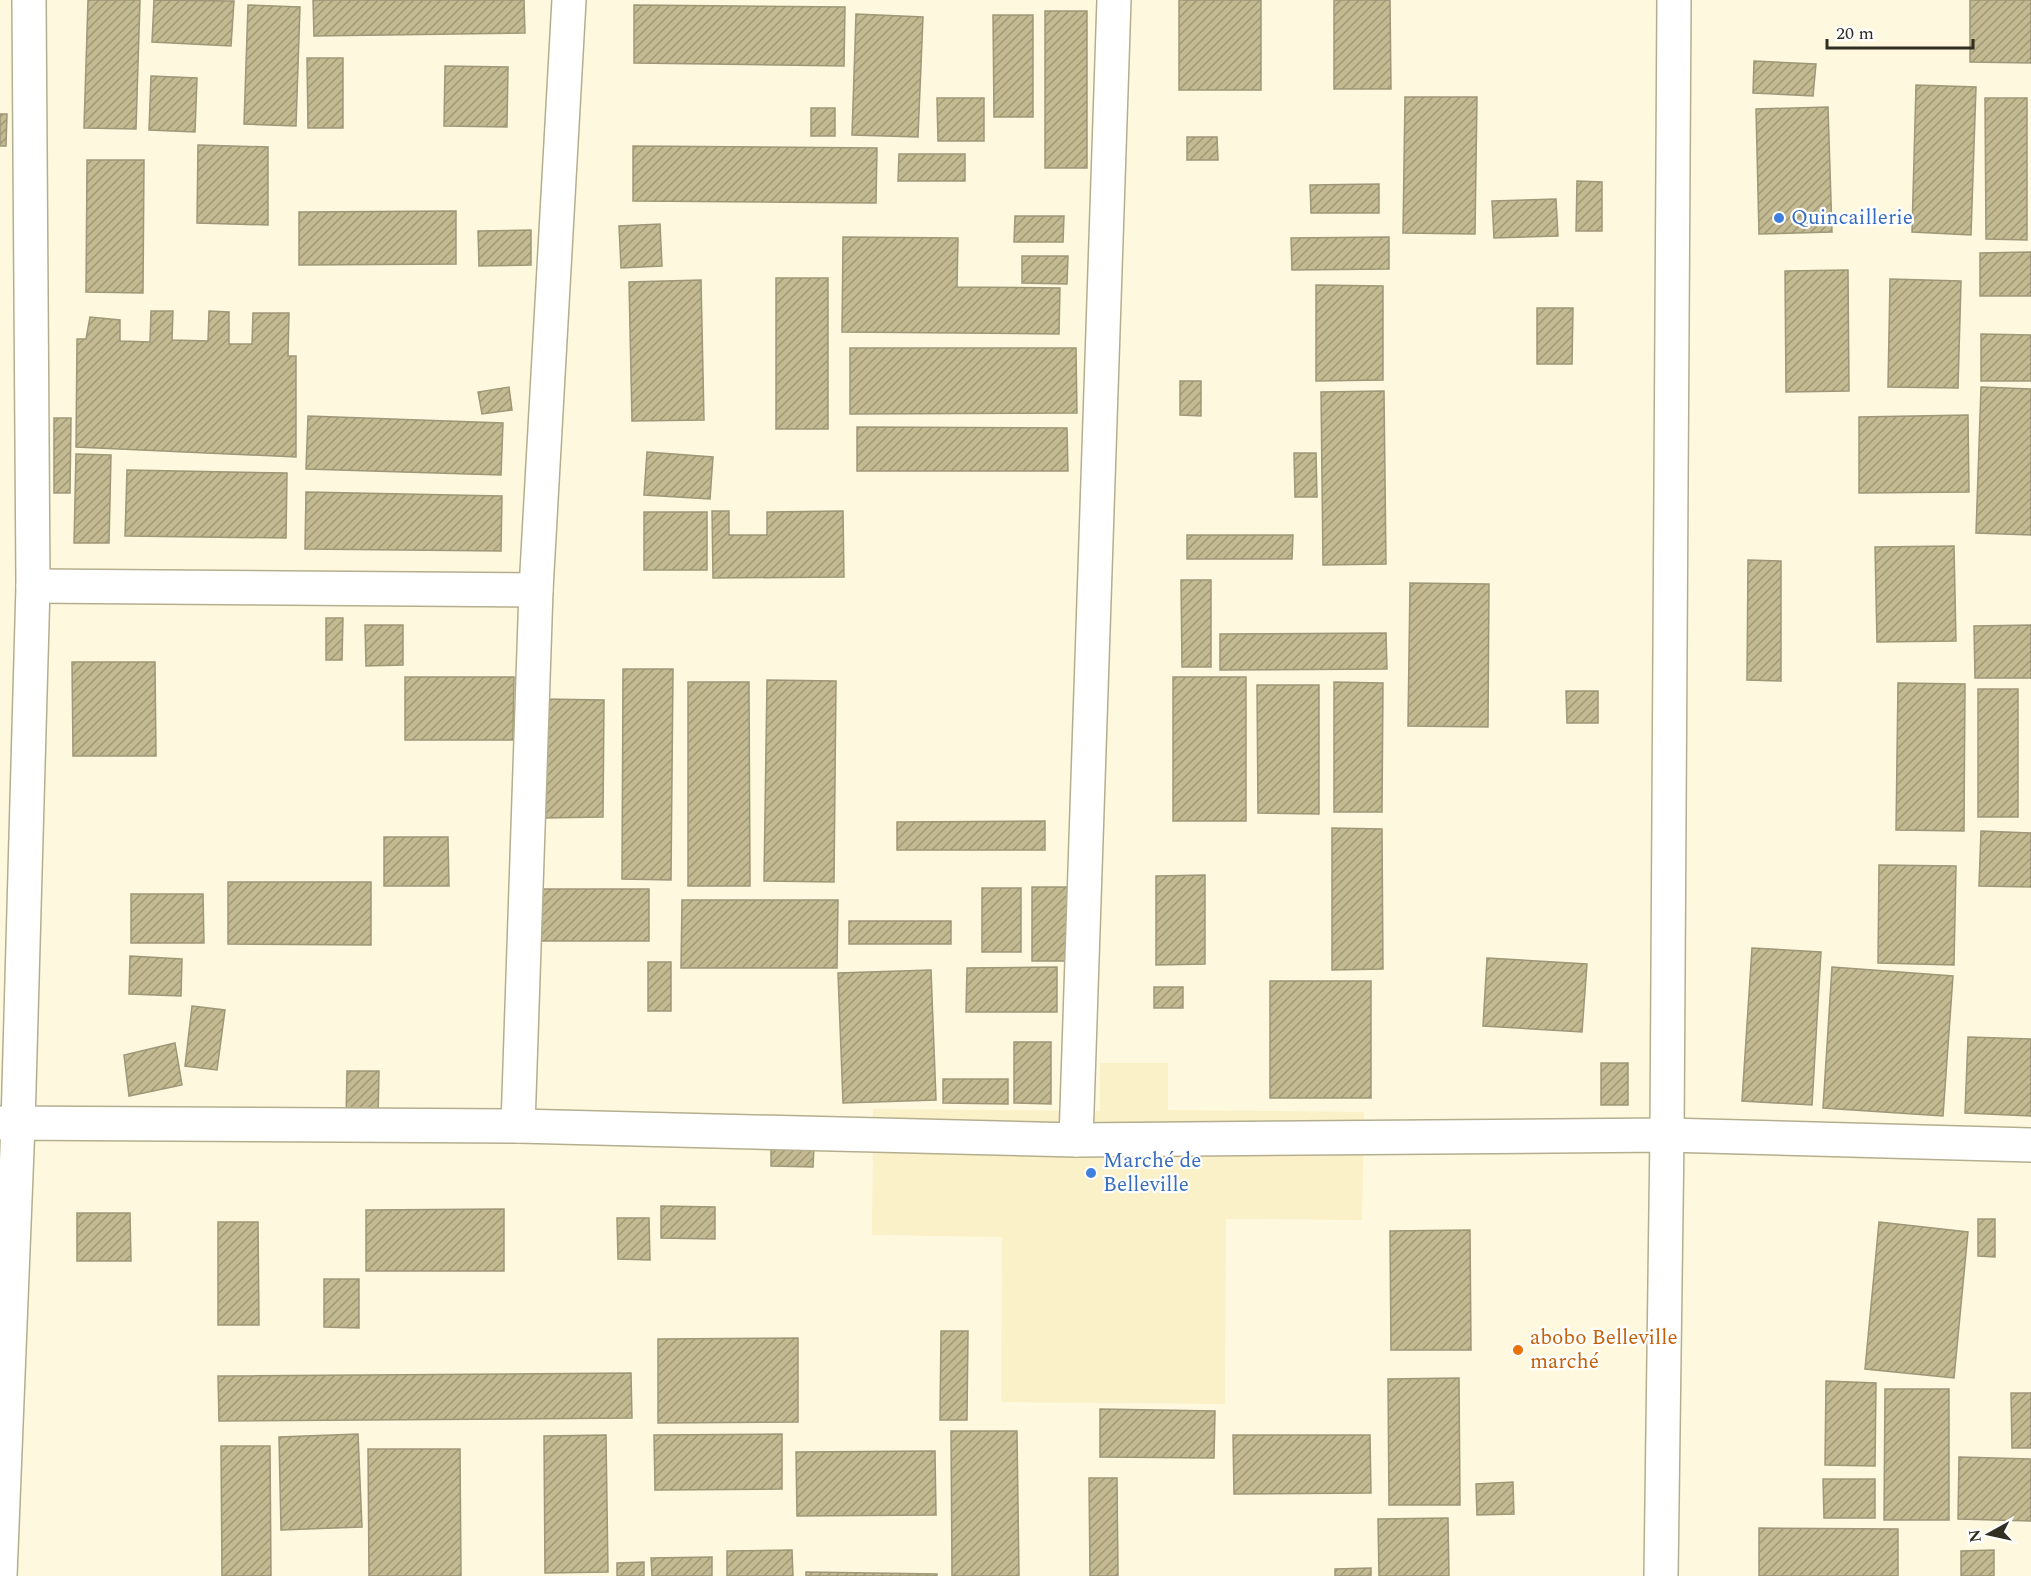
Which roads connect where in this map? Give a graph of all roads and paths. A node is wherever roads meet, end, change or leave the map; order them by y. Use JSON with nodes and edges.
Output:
{"nodes":[{"id":1,"x":29,"y":0,"type":"edge"},
{"id":2,"x":570,"y":0,"type":"edge"},
{"id":3,"x":1114,"y":0,"type":"edge"},
{"id":4,"x":1674,"y":0,"type":"edge"},
{"id":5,"x":33,"y":586,"type":"junction"},
{"id":6,"x":536,"y":590,"type":"junction"},
{"id":7,"x":9,"y":1124,"type":"edge"},
{"id":8,"x":518,"y":1126,"type":"junction"},
{"id":9,"x":1667,"y":1135,"type":"junction"},
{"id":10,"x":1076,"y":1140,"type":"junction"},
{"id":11,"x":2031,"y":1145,"type":"edge"},
{"id":12,"x":0,"y":1576,"type":"edge"},
{"id":13,"x":1661,"y":1576,"type":"edge"}],
"edges":[{"from":1,"to":5,"type":"street"},
{"from":2,"to":6,"type":"street"},
{"from":3,"to":10,"type":"street"},
{"from":4,"to":9,"type":"street"},
{"from":5,"to":6,"type":"street"},
{"from":5,"to":7,"type":"street"},
{"from":6,"to":8,"type":"street"},
{"from":7,"to":8,"type":"street"},
{"from":7,"to":12,"type":"street"},
{"from":8,"to":10,"type":"street"},
{"from":9,"to":10,"type":"street"},
{"from":9,"to":11,"type":"street"},
{"from":9,"to":13,"type":"street"}]}
